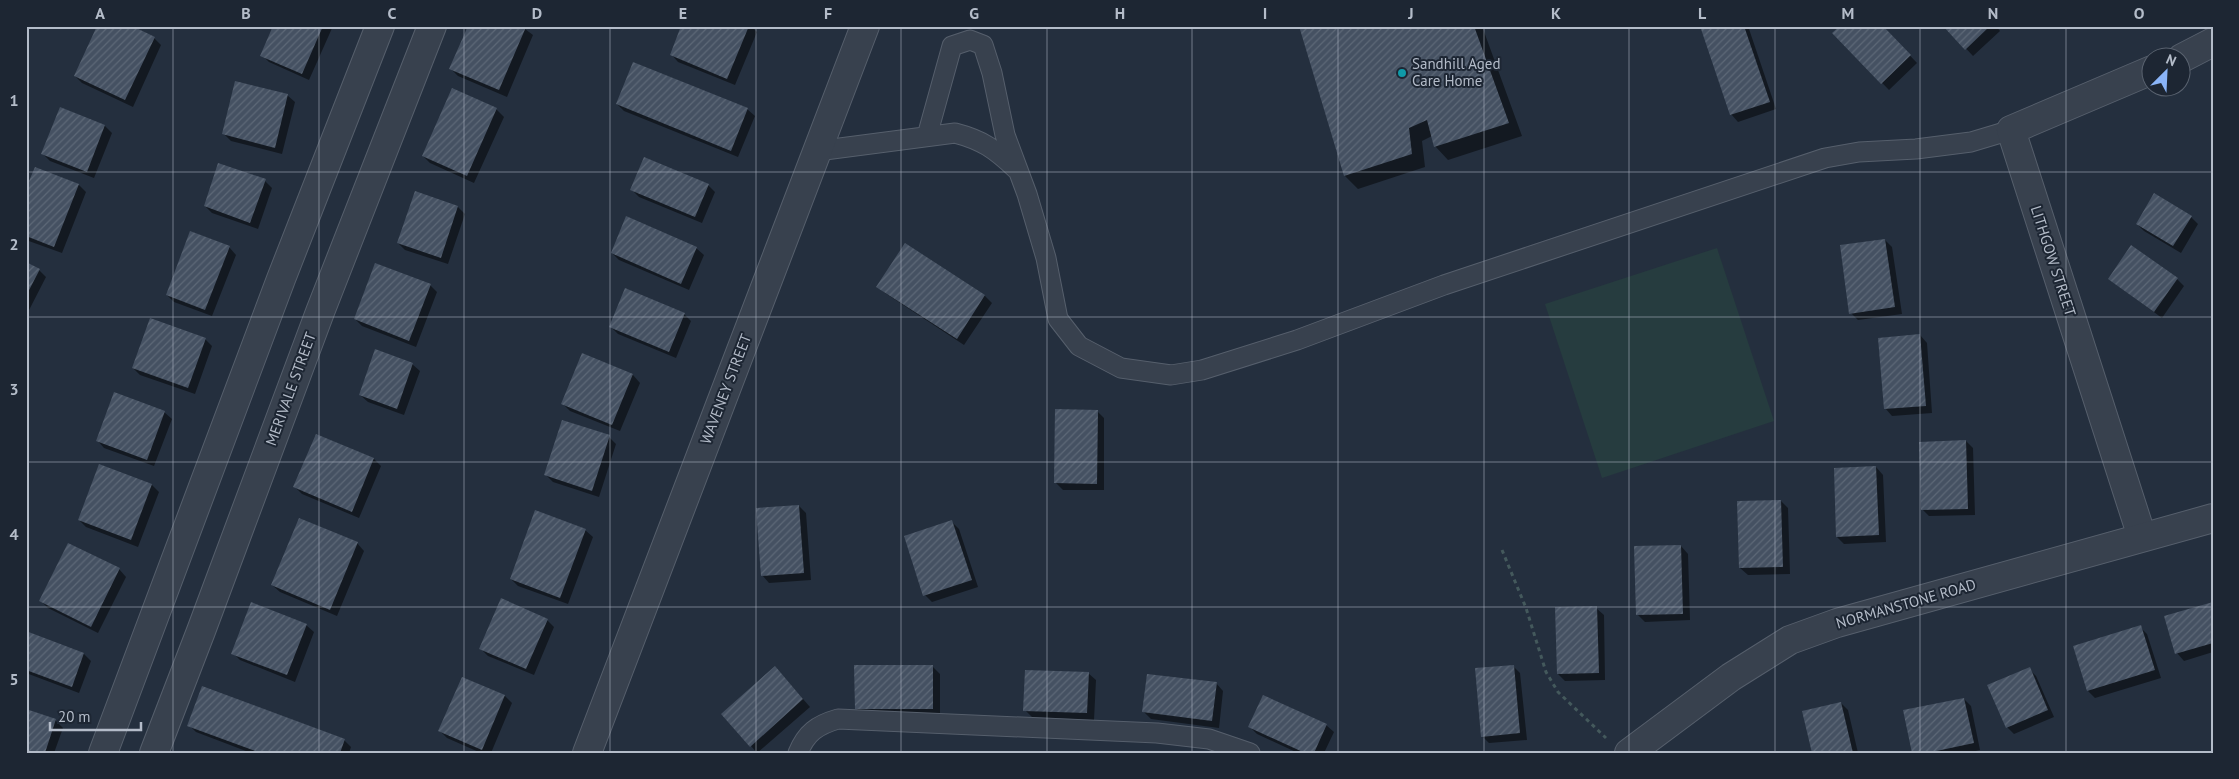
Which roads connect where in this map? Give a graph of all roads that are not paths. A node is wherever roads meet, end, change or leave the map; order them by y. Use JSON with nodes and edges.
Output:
{"nodes":[{"id":1,"x":380,"y":26,"type":"edge"},
{"id":2,"x":432,"y":26,"type":"edge"},
{"id":3,"x":865,"y":26,"type":"edge"},
{"id":4,"x":968,"y":33,"type":"edge"},
{"id":5,"x":2213,"y":42,"type":"edge"},
{"id":6,"x":2192,"y":53,"type":"edge"},
{"id":7,"x":2142,"y":74,"type":"edge"},
{"id":8,"x":2011,"y":130,"type":"junction"},
{"id":9,"x":927,"y":136,"type":"junction"},
{"id":10,"x":817,"y":151,"type":"junction"},
{"id":11,"x":1018,"y":171,"type":"junction"},
{"id":12,"x":2213,"y":518,"type":"edge"},
{"id":13,"x":2142,"y":537,"type":"junction"},
{"id":14,"x":1618,"y":746,"type":"edge"},
{"id":15,"x":104,"y":753,"type":"edge"},
{"id":16,"x":154,"y":753,"type":"edge"},
{"id":17,"x":587,"y":753,"type":"edge"},
{"id":18,"x":798,"y":753,"type":"edge"},
{"id":19,"x":1250,"y":753,"type":"edge"}],
"edges":[{"from":1,"to":15,"type":"street"},
{"from":2,"to":16,"type":"street","name":"MERIVALE STREET"},
{"from":3,"to":10,"type":"street","name":"WAVENEY STREET"},
{"from":4,"to":9,"type":"lane"},
{"from":4,"to":11,"type":"lane"},
{"from":5,"to":6,"type":"street"},
{"from":7,"to":8,"type":"street"},
{"from":8,"to":11,"type":"lane"},
{"from":8,"to":13,"type":"street","name":"LITHGOW STREET"},
{"from":9,"to":10,"type":"lane"},
{"from":9,"to":11,"type":"lane"},
{"from":10,"to":17,"type":"street","name":"WAVENEY STREET"},
{"from":12,"to":13,"type":"street","name":"NORMANSTONE ROAD"},
{"from":13,"to":14,"type":"street","name":"NORMANSTONE ROAD"},
{"from":18,"to":19,"type":"lane"}]}
